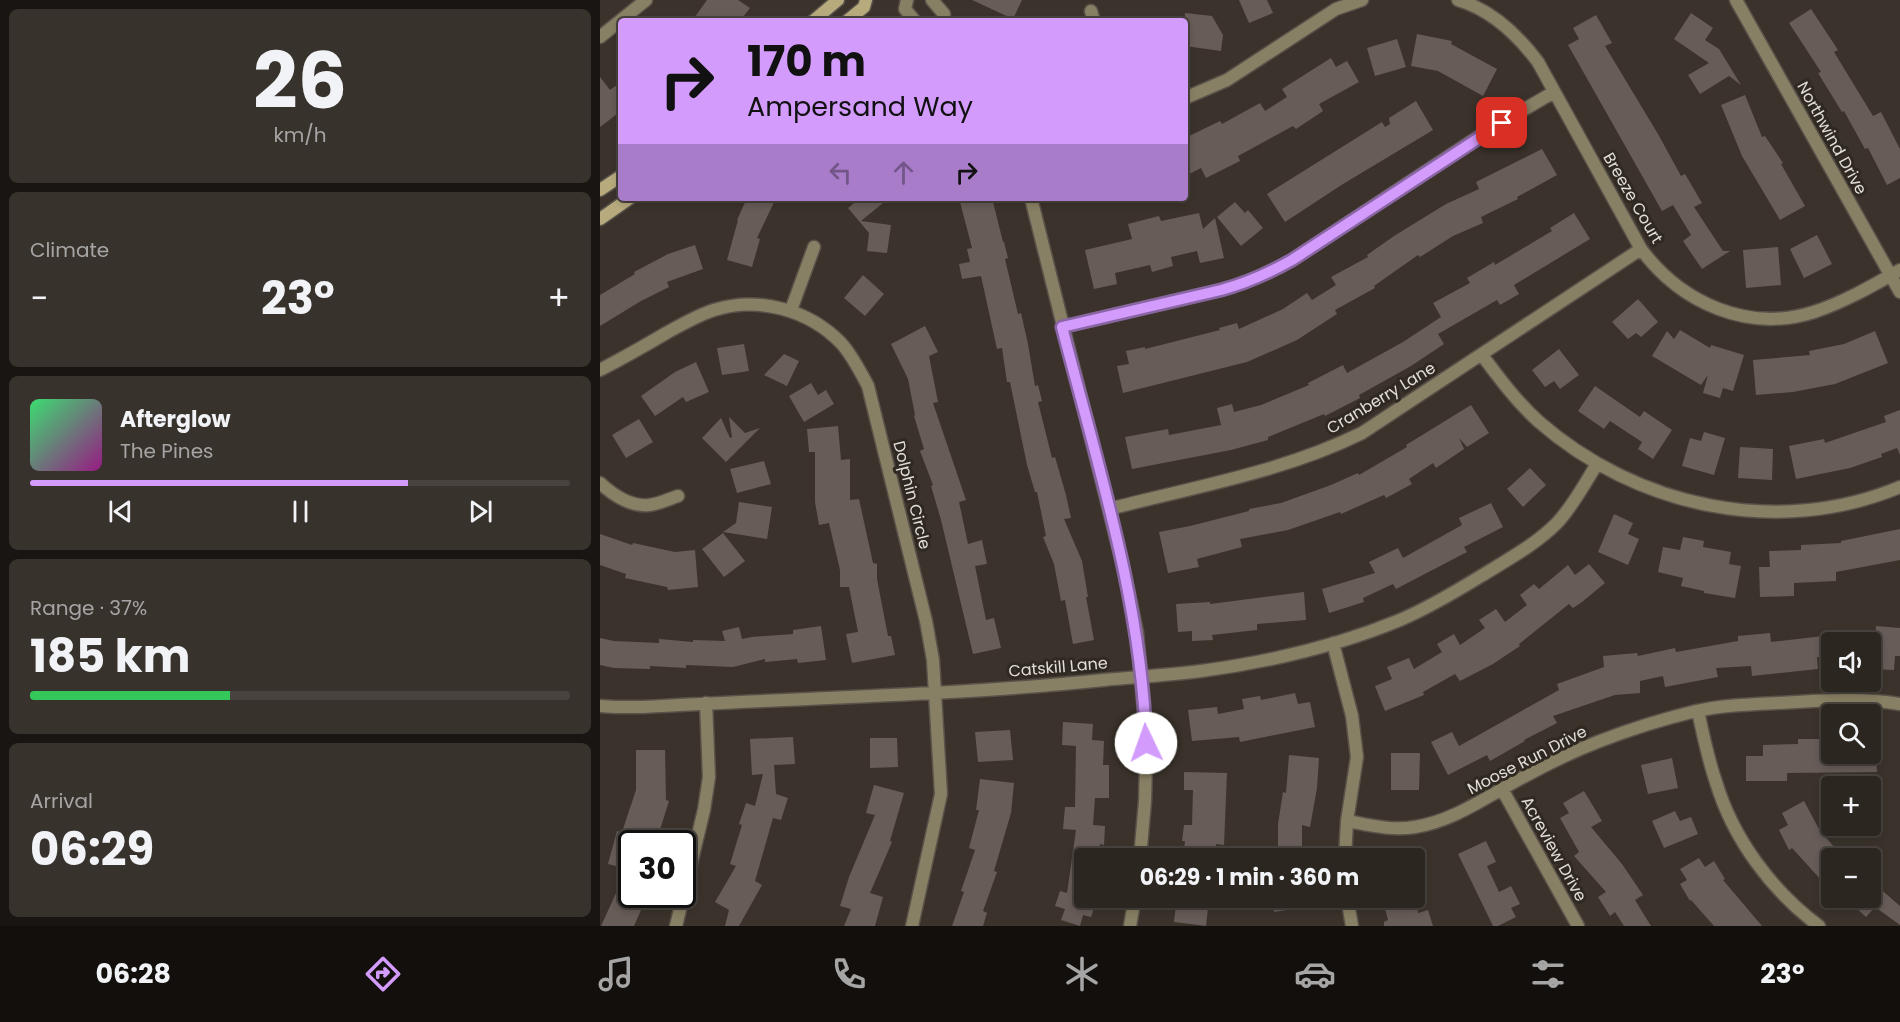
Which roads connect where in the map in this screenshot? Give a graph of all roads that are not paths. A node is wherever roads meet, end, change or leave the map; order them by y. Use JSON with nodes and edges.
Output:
{"nodes":[{"id":1,"x":646,"y":0,"type":"edge"},
{"id":2,"x":838,"y":0,"type":"edge"},
{"id":3,"x":866,"y":0,"type":"edge"},
{"id":4,"x":907,"y":0,"type":"edge"},
{"id":5,"x":932,"y":0,"type":"edge"},
{"id":6,"x":1362,"y":0,"type":"edge"},
{"id":7,"x":1458,"y":0,"type":"edge"},
{"id":8,"x":1738,"y":1,"type":"edge"},
{"id":9,"x":1473,"y":2,"type":"edge"},
{"id":10,"x":1333,"y":4,"type":"edge"},
{"id":11,"x":624,"y":18,"type":"edge"},
{"id":12,"x":817,"y":18,"type":"edge"},
{"id":13,"x":851,"y":18,"type":"edge"},
{"id":14,"x":912,"y":18,"type":"edge"},
{"id":15,"x":943,"y":18,"type":"edge"},
{"id":16,"x":618,"y":23,"type":"edge"},
{"id":17,"x":600,"y":38,"type":"edge"},
{"id":18,"x":1554,"y":92,"type":"junction"},
{"id":19,"x":1188,"y":97,"type":"edge"},
{"id":20,"x":618,"y":178,"type":"edge"},
{"id":21,"x":600,"y":190,"type":"edge"},
{"id":22,"x":626,"y":201,"type":"edge"},
{"id":23,"x":1032,"y":201,"type":"edge"},
{"id":24,"x":600,"y":219,"type":"edge"},
{"id":25,"x":814,"y":247,"type":"dead end"},
{"id":26,"x":1641,"y":249,"type":"junction"},
{"id":27,"x":1895,"y":273,"type":"edge"},
{"id":28,"x":1900,"y":292,"type":"edge"},
{"id":29,"x":790,"y":310,"type":"junction"},
{"id":30,"x":1062,"y":327,"type":"junction"},
{"id":31,"x":1482,"y":355,"type":"junction"},
{"id":32,"x":600,"y":370,"type":"edge"},
{"id":33,"x":1598,"y":464,"type":"junction"},
{"id":34,"x":600,"y":483,"type":"edge"},
{"id":35,"x":1900,"y":487,"type":"edge"},
{"id":36,"x":678,"y":496,"type":"dead end"},
{"id":37,"x":1109,"y":509,"type":"junction"},
{"id":38,"x":1333,"y":643,"type":"junction"},
{"id":39,"x":1140,"y":676,"type":"junction"},
{"id":40,"x":935,"y":693,"type":"junction"},
{"id":41,"x":706,"y":703,"type":"junction"},
{"id":42,"x":1900,"y":704,"type":"edge"},
{"id":43,"x":600,"y":706,"type":"edge"},
{"id":44,"x":1698,"y":711,"type":"junction"},
{"id":45,"x":1502,"y":789,"type":"junction"},
{"id":46,"x":1347,"y":821,"type":"junction"},
{"id":47,"x":1141,"y":848,"type":"edge"},
{"id":48,"x":1346,"y":848,"type":"edge"},
{"id":49,"x":1133,"y":908,"type":"edge"},
{"id":50,"x":1349,"y":908,"type":"edge"},
{"id":51,"x":676,"y":926,"type":"edge"},
{"id":52,"x":912,"y":926,"type":"edge"},
{"id":53,"x":1130,"y":926,"type":"edge"},
{"id":54,"x":1352,"y":926,"type":"edge"},
{"id":55,"x":1578,"y":926,"type":"edge"},
{"id":56,"x":1819,"y":926,"type":"edge"}],
"edges":[{"from":1,"to":11,"type":"street"},
{"from":2,"to":12,"type":"main road"},
{"from":3,"to":13,"type":"main road"},
{"from":4,"to":14,"type":"street"},
{"from":5,"to":15,"type":"street"},
{"from":6,"to":10,"type":"street"},
{"from":7,"to":9,"type":"street","name":"Breeze Court"},
{"from":8,"to":27,"type":"street","name":"Northwind Drive"},
{"from":9,"to":18,"type":"street","name":"Breeze Court"},
{"from":10,"to":19,"type":"street"},
{"from":16,"to":17,"type":"street"},
{"from":18,"to":26,"type":"street","name":"Breeze Court"},
{"from":18,"to":30,"type":"street"},
{"from":20,"to":21,"type":"main road"},
{"from":22,"to":24,"type":"main road"},
{"from":23,"to":30,"type":"street"},
{"from":25,"to":29,"type":"street"},
{"from":26,"to":27,"type":"street","name":"Breeze Court"},
{"from":26,"to":31,"type":"street","name":"Cranberry Lane"},
{"from":27,"to":28,"type":"street","name":"Northwind Drive"},
{"from":29,"to":32,"type":"street","name":"Dolphin Circle"},
{"from":29,"to":40,"type":"street","name":"Dolphin Circle"},
{"from":30,"to":37,"type":"street"},
{"from":31,"to":33,"type":"street"},
{"from":31,"to":37,"type":"street","name":"Cranberry Lane"},
{"from":33,"to":35,"type":"street"},
{"from":33,"to":38,"type":"street","name":"Catskill Lane"},
{"from":34,"to":36,"type":"street"},
{"from":37,"to":39,"type":"street"},
{"from":38,"to":39,"type":"street","name":"Catskill Lane"},
{"from":38,"to":46,"type":"street"},
{"from":39,"to":40,"type":"street","name":"Catskill Lane"},
{"from":39,"to":47,"type":"street"},
{"from":40,"to":41,"type":"street","name":"Catskill Lane"},
{"from":40,"to":52,"type":"street","name":"Dolphin Circle"},
{"from":41,"to":43,"type":"street","name":"Catskill Lane"},
{"from":41,"to":51,"type":"street"},
{"from":42,"to":44,"type":"street","name":"Moose Run Drive"},
{"from":44,"to":45,"type":"street","name":"Moose Run Drive"},
{"from":44,"to":56,"type":"street"},
{"from":45,"to":46,"type":"street","name":"Moose Run Drive"},
{"from":45,"to":55,"type":"street","name":"Acreview Drive"},
{"from":46,"to":48,"type":"street"},
{"from":49,"to":53,"type":"street"},
{"from":50,"to":54,"type":"street"}]}
